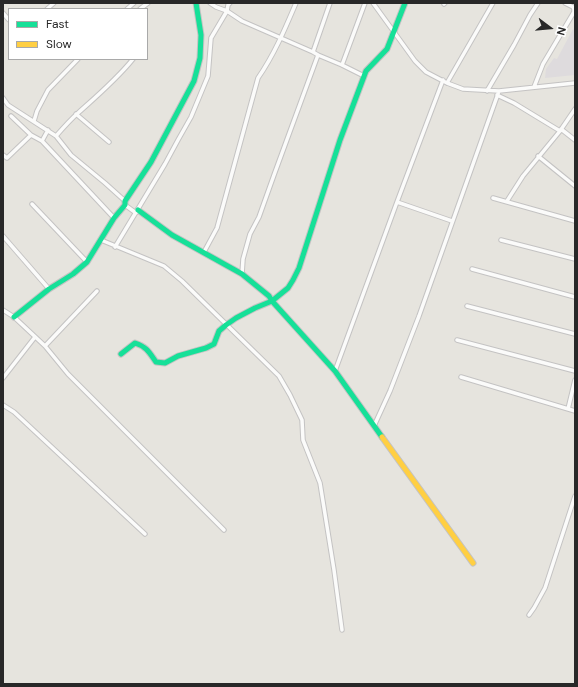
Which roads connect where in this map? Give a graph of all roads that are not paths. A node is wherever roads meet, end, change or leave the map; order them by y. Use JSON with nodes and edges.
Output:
{"nodes":[{"id":1,"x":196,"y":3,"type":"edge"},
{"id":2,"x":210,"y":3,"type":"edge"},
{"id":3,"x":230,"y":3,"type":"edge"},
{"id":4,"x":296,"y":3,"type":"edge"},
{"id":5,"x":330,"y":3,"type":"edge"},
{"id":6,"x":365,"y":3,"type":"edge"},
{"id":7,"x":373,"y":3,"type":"edge"},
{"id":8,"x":405,"y":3,"type":"edge"},
{"id":9,"x":493,"y":3,"type":"edge"},
{"id":10,"x":538,"y":3,"type":"edge"},
{"id":11,"x":565,"y":3,"type":"edge"},
{"id":12,"x":227,"y":11,"type":"junction"},
{"id":13,"x":393,"y":32,"type":"junction"},
{"id":14,"x":281,"y":37,"type":"junction"},
{"id":15,"x":313,"y":52,"type":"junction"},
{"id":16,"x":318,"y":55,"type":"junction"},
{"id":17,"x":77,"y":60,"type":"edge"},
{"id":18,"x":132,"y":60,"type":"edge"},
{"id":19,"x":342,"y":65,"type":"junction"},
{"id":20,"x":364,"y":76,"type":"junction"},
{"id":21,"x":443,"y":80,"type":"junction"},
{"id":22,"x":447,"y":83,"type":"junction"},
{"id":23,"x":575,"y":83,"type":"edge"},
{"id":24,"x":534,"y":87,"type":"junction"},
{"id":25,"x":487,"y":91,"type":"junction"},
{"id":26,"x":498,"y":93,"type":"junction"},
{"id":27,"x":3,"y":98,"type":"edge"},
{"id":28,"x":575,"y":109,"type":"edge"},
{"id":29,"x":76,"y":114,"type":"junction"},
{"id":30,"x":10,"y":116,"type":"dead end"},
{"id":31,"x":34,"y":121,"type":"junction"},
{"id":32,"x":48,"y":130,"type":"junction"},
{"id":33,"x":560,"y":130,"type":"junction"},
{"id":34,"x":32,"y":135,"type":"junction"},
{"id":35,"x":56,"y":136,"type":"junction"},
{"id":36,"x":575,"y":140,"type":"edge"},
{"id":37,"x":42,"y":141,"type":"junction"},
{"id":38,"x":109,"y":142,"type":"dead end"},
{"id":39,"x":3,"y":155,"type":"edge"},
{"id":40,"x":538,"y":156,"type":"junction"},
{"id":41,"x":575,"y":186,"type":"edge"},
{"id":42,"x":493,"y":198,"type":"dead end"},
{"id":43,"x":507,"y":201,"type":"junction"},
{"id":44,"x":397,"y":202,"type":"junction"},
{"id":45,"x":125,"y":203,"type":"junction"},
{"id":46,"x":32,"y":204,"type":"dead end"},
{"id":47,"x":137,"y":212,"type":"junction"},
{"id":48,"x":114,"y":218,"type":"junction"},
{"id":49,"x":452,"y":221,"type":"junction"},
{"id":50,"x":575,"y":221,"type":"edge"},
{"id":51,"x":3,"y":236,"type":"edge"},
{"id":52,"x":101,"y":240,"type":"junction"},
{"id":53,"x":501,"y":240,"type":"dead end"},
{"id":54,"x":115,"y":247,"type":"junction"},
{"id":55,"x":204,"y":252,"type":"junction"},
{"id":56,"x":575,"y":259,"type":"edge"},
{"id":57,"x":87,"y":262,"type":"junction"},
{"id":58,"x":472,"y":269,"type":"dead end"},
{"id":59,"x":242,"y":274,"type":"junction"},
{"id":60,"x":49,"y":289,"type":"junction"},
{"id":61,"x":97,"y":291,"type":"dead end"},
{"id":62,"x":575,"y":297,"type":"edge"},
{"id":63,"x":272,"y":302,"type":"junction"},
{"id":64,"x":467,"y":306,"type":"dead end"},
{"id":65,"x":3,"y":310,"type":"edge"},
{"id":66,"x":14,"y":318,"type":"junction"},
{"id":67,"x":226,"y":325,"type":"junction"},
{"id":68,"x":575,"y":334,"type":"edge"},
{"id":69,"x":35,"y":337,"type":"junction"},
{"id":70,"x":457,"y":340,"type":"dead end"},
{"id":71,"x":45,"y":346,"type":"junction"},
{"id":72,"x":121,"y":354,"type":"dead end"},
{"id":73,"x":335,"y":371,"type":"junction"},
{"id":74,"x":575,"y":371,"type":"edge"},
{"id":75,"x":461,"y":377,"type":"dead end"},
{"id":76,"x":3,"y":378,"type":"edge"},
{"id":77,"x":575,"y":380,"type":"edge"},
{"id":78,"x":3,"y":405,"type":"edge"},
{"id":79,"x":568,"y":408,"type":"junction"},
{"id":80,"x":575,"y":411,"type":"edge"},
{"id":81,"x":374,"y":426,"type":"junction"},
{"id":82,"x":575,"y":496,"type":"edge"},
{"id":83,"x":224,"y":530,"type":"dead end"},
{"id":84,"x":145,"y":534,"type":"dead end"},
{"id":85,"x":473,"y":564,"type":"dead end"},
{"id":86,"x":529,"y":615,"type":"dead end"},
{"id":87,"x":342,"y":630,"type":"dead end"}],
"edges":[{"from":1,"to":45,"type":"street"},
{"from":2,"to":12,"type":"street"},
{"from":3,"to":12,"type":"street"},
{"from":4,"to":14,"type":"street"},
{"from":5,"to":15,"type":"street"},
{"from":6,"to":19,"type":"street"},
{"from":7,"to":13,"type":"street"},
{"from":8,"to":13,"type":"street"},
{"from":9,"to":22,"type":"street"},
{"from":10,"to":25,"type":"street"},
{"from":11,"to":24,"type":"street"},
{"from":12,"to":14,"type":"street"},
{"from":12,"to":47,"type":"street"},
{"from":13,"to":20,"type":"street"},
{"from":13,"to":21,"type":"street"},
{"from":14,"to":15,"type":"street"},
{"from":14,"to":55,"type":"street"},
{"from":15,"to":16,"type":"street"},
{"from":16,"to":19,"type":"street"},
{"from":16,"to":59,"type":"street"},
{"from":17,"to":31,"type":"street"},
{"from":18,"to":29,"type":"street"},
{"from":19,"to":20,"type":"street"},
{"from":20,"to":63,"type":"street"},
{"from":21,"to":22,"type":"street"},
{"from":21,"to":44,"type":"street"},
{"from":22,"to":25,"type":"street"},
{"from":23,"to":24,"type":"street"},
{"from":24,"to":26,"type":"street"},
{"from":25,"to":26,"type":"street"},
{"from":26,"to":33,"type":"street"},
{"from":26,"to":49,"type":"street"},
{"from":27,"to":31,"type":"street"},
{"from":28,"to":33,"type":"street"},
{"from":29,"to":35,"type":"street"},
{"from":29,"to":38,"type":"street"},
{"from":30,"to":34,"type":"street"},
{"from":31,"to":32,"type":"street"},
{"from":32,"to":35,"type":"street"},
{"from":32,"to":37,"type":"street"},
{"from":33,"to":36,"type":"street"},
{"from":33,"to":40,"type":"street"},
{"from":34,"to":37,"type":"street"},
{"from":34,"to":39,"type":"street"},
{"from":35,"to":45,"type":"street"},
{"from":37,"to":48,"type":"street"},
{"from":40,"to":41,"type":"street"},
{"from":40,"to":43,"type":"street"},
{"from":42,"to":43,"type":"street"},
{"from":43,"to":50,"type":"street"},
{"from":44,"to":49,"type":"street"},
{"from":44,"to":73,"type":"street"},
{"from":45,"to":47,"type":"street"},
{"from":45,"to":48,"type":"street"},
{"from":46,"to":57,"type":"street"},
{"from":47,"to":54,"type":"street"},
{"from":47,"to":55,"type":"street"},
{"from":48,"to":52,"type":"street"},
{"from":49,"to":81,"type":"street"},
{"from":51,"to":60,"type":"street"},
{"from":52,"to":54,"type":"street"},
{"from":52,"to":57,"type":"street"},
{"from":53,"to":56,"type":"street"},
{"from":54,"to":67,"type":"street"},
{"from":55,"to":59,"type":"street"},
{"from":57,"to":60,"type":"street"},
{"from":58,"to":62,"type":"street"},
{"from":59,"to":63,"type":"street"},
{"from":60,"to":66,"type":"street"},
{"from":61,"to":71,"type":"street"},
{"from":63,"to":67,"type":"street"},
{"from":63,"to":73,"type":"street"},
{"from":64,"to":68,"type":"street"},
{"from":65,"to":66,"type":"street"},
{"from":66,"to":69,"type":"street"},
{"from":67,"to":72,"type":"street"},
{"from":67,"to":87,"type":"street"},
{"from":69,"to":71,"type":"street"},
{"from":69,"to":76,"type":"street"},
{"from":70,"to":74,"type":"street"},
{"from":71,"to":83,"type":"street"},
{"from":73,"to":81,"type":"street"},
{"from":75,"to":79,"type":"street"},
{"from":77,"to":79,"type":"street"},
{"from":78,"to":84,"type":"street"},
{"from":79,"to":80,"type":"street"},
{"from":81,"to":85,"type":"street"},
{"from":82,"to":86,"type":"street"}]}
